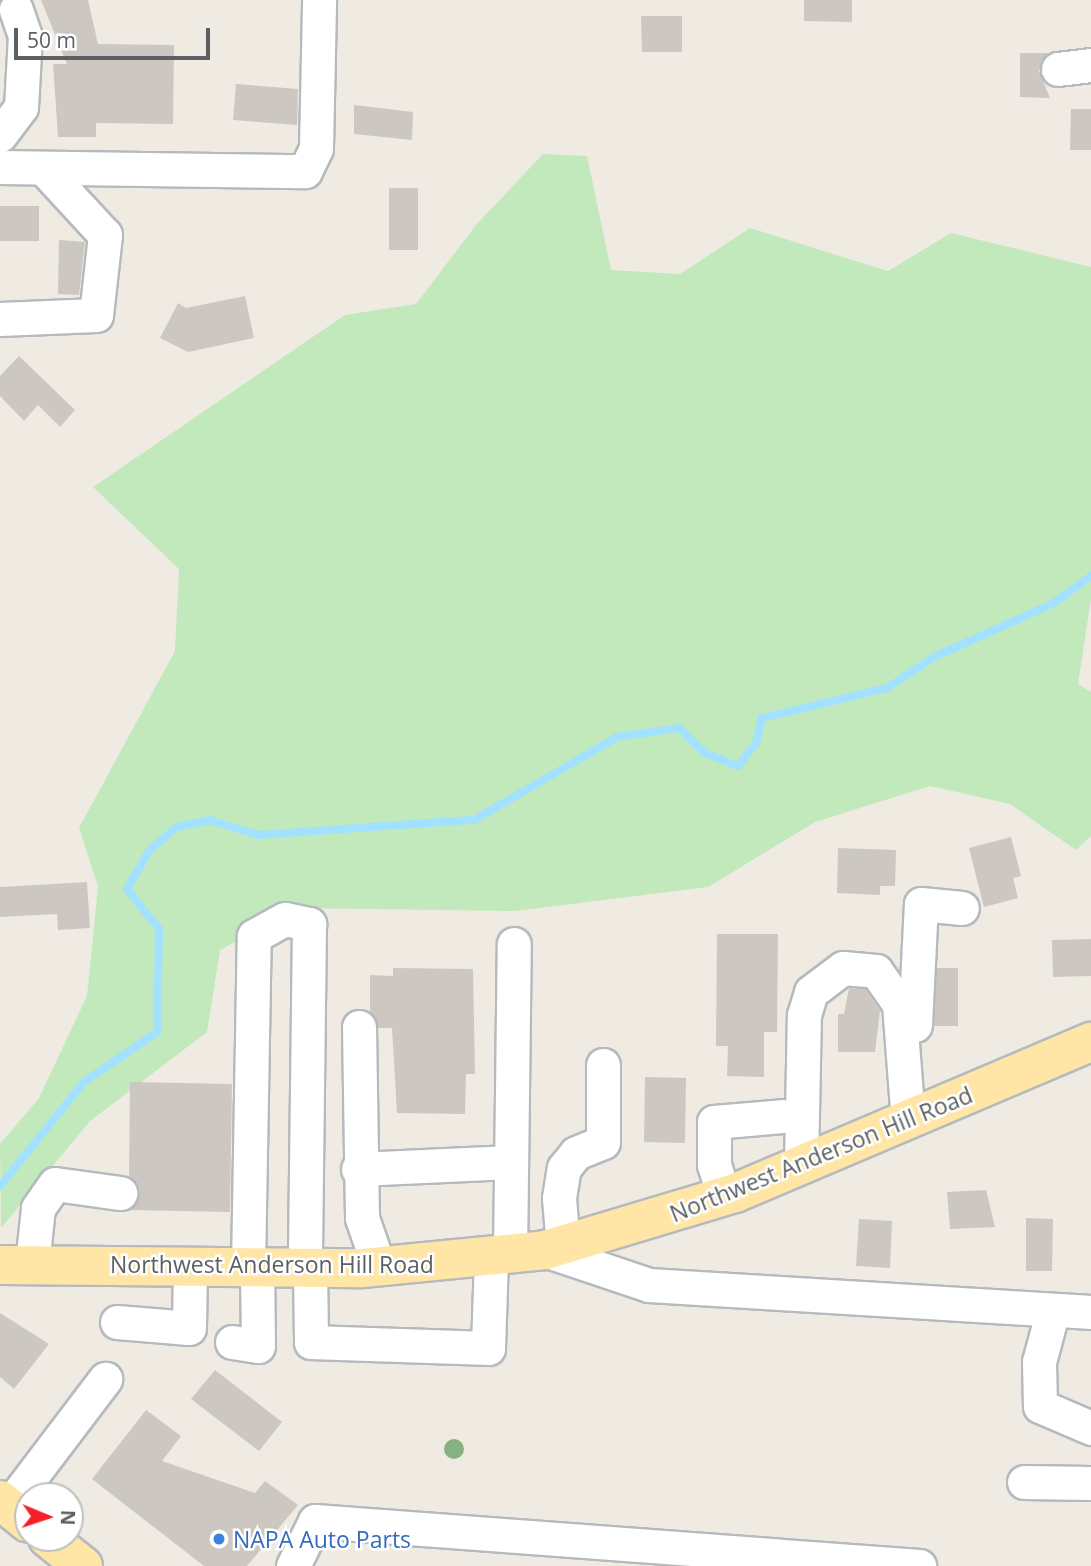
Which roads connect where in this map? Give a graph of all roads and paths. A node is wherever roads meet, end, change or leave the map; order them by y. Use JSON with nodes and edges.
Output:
{"nodes":[{"id":1,"x":319,"y":0,"type":"edge"},
{"id":2,"x":16,"y":10,"type":"dead end"},
{"id":3,"x":1091,"y":65,"type":"edge"},
{"id":4,"x":1058,"y":69,"type":"dead end"},
{"id":5,"x":0,"y":135,"type":"edge"},
{"id":6,"x":0,"y":167,"type":"edge"},
{"id":7,"x":44,"y":169,"type":"junction"},
{"id":8,"x":0,"y":319,"type":"edge"},
{"id":9,"x":962,"y":908,"type":"dead end"},
{"id":10,"x":514,"y":944,"type":"dead end"},
{"id":11,"x":359,"y":1027,"type":"dead end"},
{"id":12,"x":1091,"y":1042,"type":"edge"},
{"id":13,"x":603,"y":1065,"type":"dead end"},
{"id":14,"x":782,"y":1116,"type":"dead end"},
{"id":15,"x":917,"y":1116,"type":"junction"},
{"id":16,"x":511,"y":1162,"type":"junction"},
{"id":17,"x":801,"y":1166,"type":"junction"},
{"id":18,"x":358,"y":1169,"type":"junction"},
{"id":19,"x":120,"y":1193,"type":"dead end"},
{"id":20,"x":724,"y":1197,"type":"junction"},
{"id":21,"x":527,"y":1252,"type":"junction"},
{"id":22,"x":16,"y":1264,"type":"edge"},
{"id":23,"x":190,"y":1266,"type":"junction"},
{"id":24,"x":253,"y":1267,"type":"junction"},
{"id":25,"x":379,"y":1267,"type":"junction"},
{"id":26,"x":307,"y":1268,"type":"junction"},
{"id":27,"x":1053,"y":1310,"type":"junction"},
{"id":28,"x":1091,"y":1312,"type":"edge"},
{"id":29,"x":117,"y":1322,"type":"dead end"},
{"id":30,"x":232,"y":1342,"type":"dead end"},
{"id":31,"x":105,"y":1379,"type":"dead end"},
{"id":32,"x":1091,"y":1428,"type":"edge"},
{"id":33,"x":1024,"y":1482,"type":"dead end"},
{"id":34,"x":1091,"y":1483,"type":"edge"},
{"id":35,"x":12,"y":1510,"type":"edge"},
{"id":36,"x":66,"y":1552,"type":"edge"},
{"id":37,"x":83,"y":1566,"type":"edge"},
{"id":38,"x":293,"y":1566,"type":"edge"},
{"id":39,"x":919,"y":1566,"type":"edge"}],
"edges":[{"from":1,"to":7,"type":"lane"},
{"from":2,"to":5,"type":"lane"},
{"from":3,"to":4,"type":"lane"},
{"from":6,"to":7,"type":"lane"},
{"from":7,"to":8,"type":"lane"},
{"from":9,"to":15,"type":"lane"},
{"from":10,"to":16,"type":"lane"},
{"from":11,"to":18,"type":"lane"},
{"from":12,"to":15,"type":"main road","name":"Northwest Anderson Hill Road"},
{"from":13,"to":21,"type":"lane"},
{"from":14,"to":20,"type":"lane"},
{"from":15,"to":17,"type":"main road","name":"Northwest Anderson Hill Road"},
{"from":15,"to":17,"type":"lane"},
{"from":16,"to":18,"type":"lane"},
{"from":16,"to":21,"type":"lane"},
{"from":17,"to":20,"type":"main road","name":"Northwest Anderson Hill Road"},
{"from":18,"to":25,"type":"lane"},
{"from":19,"to":22,"type":"lane"},
{"from":20,"to":21,"type":"main road","name":"Northwest Anderson Hill Road"},
{"from":21,"to":25,"type":"main road","name":"Northwest Anderson Hill Road"},
{"from":21,"to":26,"type":"lane"},
{"from":21,"to":27,"type":"lane"},
{"from":22,"to":23,"type":"main road","name":"Northwest Anderson Hill Road"},
{"from":23,"to":24,"type":"main road","name":"Northwest Anderson Hill Road"},
{"from":23,"to":29,"type":"lane"},
{"from":24,"to":26,"type":"main road","name":"Northwest Anderson Hill Road"},
{"from":24,"to":26,"type":"lane"},
{"from":24,"to":30,"type":"lane"},
{"from":25,"to":26,"type":"main road","name":"Northwest Anderson Hill Road"},
{"from":27,"to":28,"type":"lane"},
{"from":27,"to":32,"type":"lane"},
{"from":31,"to":35,"type":"lane"},
{"from":33,"to":34,"type":"lane"},
{"from":36,"to":37,"type":"main road"},
{"from":38,"to":39,"type":"lane"}]}
